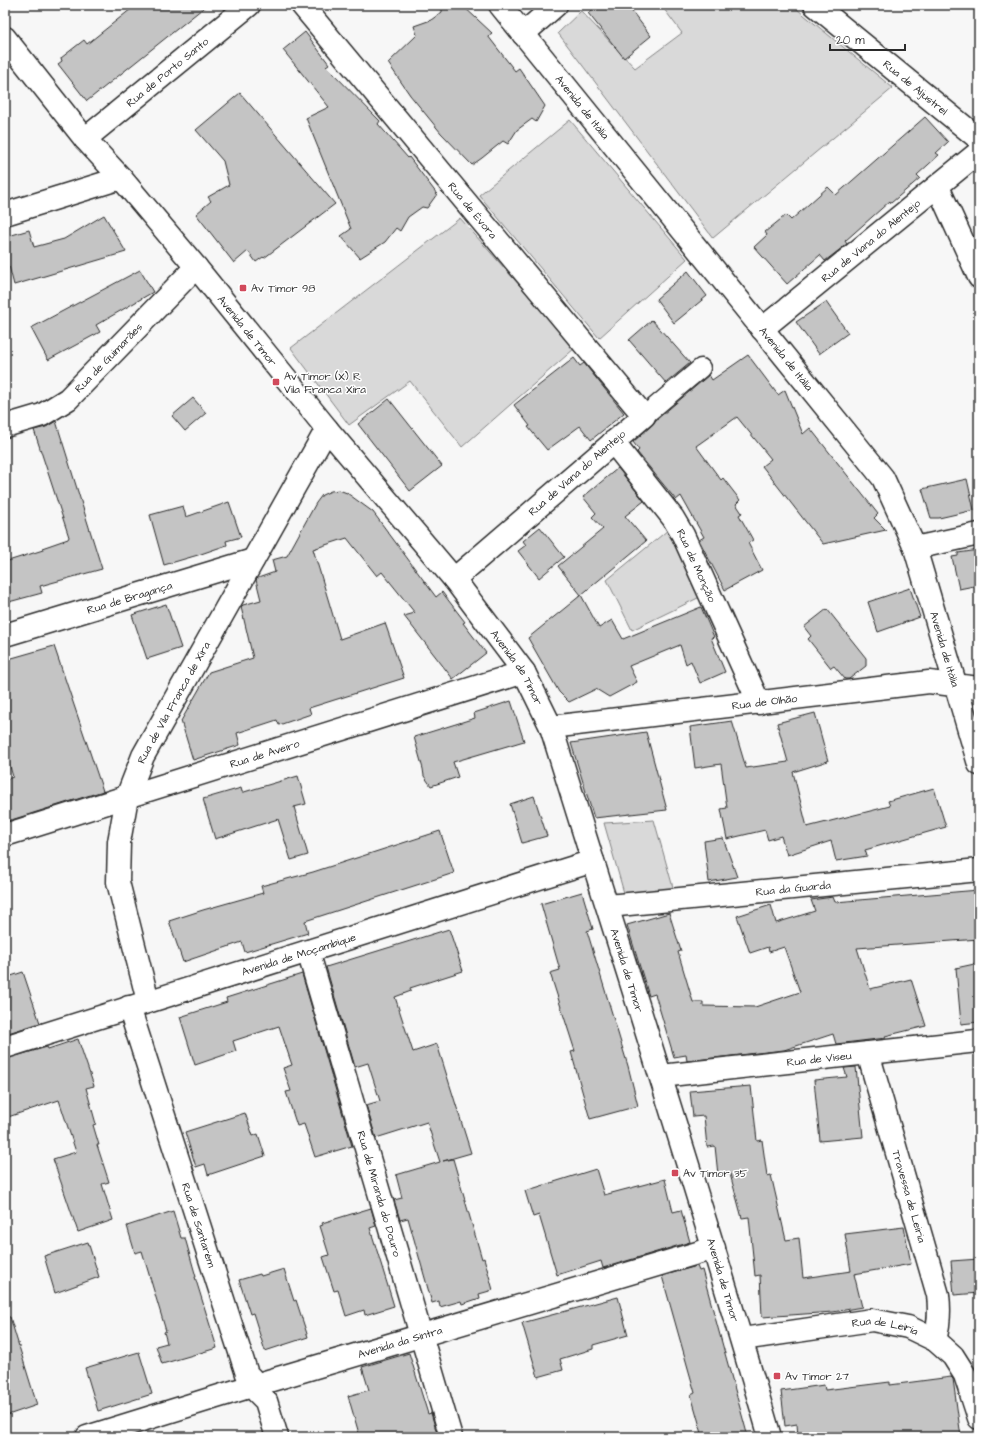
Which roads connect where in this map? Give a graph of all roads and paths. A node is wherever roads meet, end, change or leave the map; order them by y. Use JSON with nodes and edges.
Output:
{"nodes":[{"id":1,"x":249,"y":5,"type":"edge"},
{"id":2,"x":302,"y":5,"type":"edge"},
{"id":3,"x":500,"y":5,"type":"edge"},
{"id":4,"x":556,"y":5,"type":"edge"},
{"id":5,"x":815,"y":5,"type":"edge"},
{"id":6,"x":523,"y":34,"type":"junction"},
{"id":7,"x":5,"y":38,"type":"edge"},
{"id":8,"x":85,"y":139,"type":"junction"},
{"id":9,"x":979,"y":139,"type":"edge"},
{"id":10,"x":979,"y":152,"type":"edge"},
{"id":11,"x":121,"y":178,"type":"junction"},
{"id":12,"x":938,"y":187,"type":"junction"},
{"id":13,"x":5,"y":214,"type":"edge"},
{"id":14,"x":196,"y":266,"type":"junction"},
{"id":15,"x":979,"y":277,"type":"edge"},
{"id":16,"x":762,"y":329,"type":"junction"},
{"id":17,"x":701,"y":368,"type":"dead end"},
{"id":18,"x":644,"y":416,"type":"junction"},
{"id":19,"x":5,"y":426,"type":"edge"},
{"id":20,"x":327,"y":429,"type":"junction"},
{"id":21,"x":613,"y":442,"type":"junction"},
{"id":22,"x":979,"y":534,"type":"edge"},
{"id":23,"x":915,"y":548,"type":"junction"},
{"id":24,"x":253,"y":560,"type":"junction"},
{"id":25,"x":454,"y":579,"type":"junction"},
{"id":26,"x":5,"y":635,"type":"edge"},
{"id":27,"x":524,"y":672,"type":"junction"},
{"id":28,"x":956,"y":686,"type":"junction"},
{"id":29,"x":979,"y":688,"type":"edge"},
{"id":30,"x":759,"y":703,"type":"junction"},
{"id":31,"x":551,"y":727,"type":"junction"},
{"id":32,"x":979,"y":764,"type":"edge"},
{"id":33,"x":127,"y":797,"type":"junction"},
{"id":34,"x":5,"y":835,"type":"edge"},
{"id":35,"x":593,"y":862,"type":"junction"},
{"id":36,"x":979,"y":870,"type":"edge"},
{"id":37,"x":608,"y":906,"type":"junction"},
{"id":38,"x":308,"y":951,"type":"junction"},
{"id":39,"x":138,"y":1004,"type":"junction"},
{"id":40,"x":977,"y":1041,"type":"dead end"},
{"id":41,"x":5,"y":1047,"type":"edge"},
{"id":42,"x":868,"y":1053,"type":"junction"},
{"id":43,"x":661,"y":1076,"type":"junction"},
{"id":44,"x":714,"y":1248,"type":"junction"},
{"id":45,"x":421,"y":1336,"type":"junction"},
{"id":46,"x":742,"y":1339,"type":"junction"},
{"id":47,"x":935,"y":1340,"type":"junction"},
{"id":48,"x":255,"y":1385,"type":"junction"},
{"id":49,"x":979,"y":1418,"type":"edge"},
{"id":50,"x":87,"y":1437,"type":"edge"},
{"id":51,"x":277,"y":1437,"type":"edge"},
{"id":52,"x":451,"y":1437,"type":"edge"},
{"id":53,"x":770,"y":1437,"type":"edge"}],
"edges":[{"from":1,"to":8,"type":"street","name":"Rua de Porto Santo"},
{"from":2,"to":18,"type":"street","name":"Rua de Évora"},
{"from":3,"to":6,"type":"street","name":"Avenida de Itália"},
{"from":4,"to":6,"type":"street"},
{"from":5,"to":9,"type":"street","name":"Rua de Aljustrel"},
{"from":6,"to":16,"type":"street","name":"Avenida de Itália"},
{"from":7,"to":8,"type":"street","name":"Avenida de Timor"},
{"from":8,"to":11,"type":"street","name":"Avenida de Timor"},
{"from":10,"to":12,"type":"street","name":"Rua de Viana do Alentejo"},
{"from":11,"to":13,"type":"street"},
{"from":11,"to":14,"type":"street","name":"Avenida de Timor"},
{"from":12,"to":15,"type":"street"},
{"from":12,"to":16,"type":"street","name":"Rua de Viana do Alentejo"},
{"from":14,"to":19,"type":"street","name":"Rua de Guimarães"},
{"from":14,"to":20,"type":"street","name":"Avenida de Timor"},
{"from":16,"to":23,"type":"street","name":"Avenida de Itália"},
{"from":17,"to":18,"type":"street","name":"Rua de Viana do Alentejo"},
{"from":18,"to":21,"type":"street","name":"Rua de Viana do Alentejo"},
{"from":20,"to":24,"type":"street","name":"Rua de Vila Franca de Xira"},
{"from":20,"to":25,"type":"street","name":"Avenida de Timor"},
{"from":21,"to":25,"type":"street","name":"Rua de Viana do Alentejo"},
{"from":21,"to":30,"type":"street","name":"Rua de Monção"},
{"from":22,"to":23,"type":"street"},
{"from":23,"to":28,"type":"street","name":"Avenida de Itália"},
{"from":24,"to":26,"type":"street","name":"Rua de Bragança"},
{"from":24,"to":33,"type":"street","name":"Rua de Vila Franca de Xira"},
{"from":25,"to":27,"type":"street","name":"Avenida de Timor"},
{"from":27,"to":31,"type":"street","name":"Avenida de Timor"},
{"from":27,"to":33,"type":"street","name":"Rua de Aveiro"},
{"from":28,"to":29,"type":"street","name":"Rua de Olhão"},
{"from":28,"to":30,"type":"street","name":"Rua de Olhão"},
{"from":28,"to":32,"type":"street","name":"Avenida de Itália"},
{"from":30,"to":31,"type":"street","name":"Rua de Olhão"},
{"from":31,"to":35,"type":"street","name":"Avenida de Timor"},
{"from":33,"to":34,"type":"street","name":"Rua de Aveiro"},
{"from":33,"to":39,"type":"street","name":"Rua de Vila Franca de Xira"},
{"from":35,"to":37,"type":"street","name":"Avenida de Timor"},
{"from":35,"to":38,"type":"street","name":"Avenida de Moçambique"},
{"from":36,"to":37,"type":"street","name":"Rua da Guarda"},
{"from":37,"to":43,"type":"street","name":"Avenida de Timor"},
{"from":38,"to":39,"type":"street","name":"Avenida de Moçambique"},
{"from":38,"to":45,"type":"street","name":"Rua de Miranda do Douro"},
{"from":39,"to":41,"type":"street","name":"Avenida de Moçambique"},
{"from":39,"to":48,"type":"street","name":"Rua de Santarém"},
{"from":40,"to":42,"type":"street","name":"Rua de Viseu"},
{"from":42,"to":43,"type":"street","name":"Rua de Viseu"},
{"from":42,"to":47,"type":"street","name":"Travessa de Leiria"},
{"from":43,"to":44,"type":"street","name":"Avenida de Timor"},
{"from":44,"to":45,"type":"street","name":"Avenida da Sintra"},
{"from":44,"to":46,"type":"street","name":"Avenida de Timor"},
{"from":45,"to":48,"type":"street","name":"Avenida da Sintra"},
{"from":45,"to":52,"type":"street","name":"Rua de Miranda do Douro"},
{"from":46,"to":47,"type":"street","name":"Rua de Leiria"},
{"from":46,"to":53,"type":"street","name":"Avenida de Timor"},
{"from":47,"to":49,"type":"street","name":"Rua de Leiria"},
{"from":48,"to":50,"type":"street","name":"Avenida da Sintra"},
{"from":48,"to":51,"type":"street","name":"Rua de Santarém"}]}
